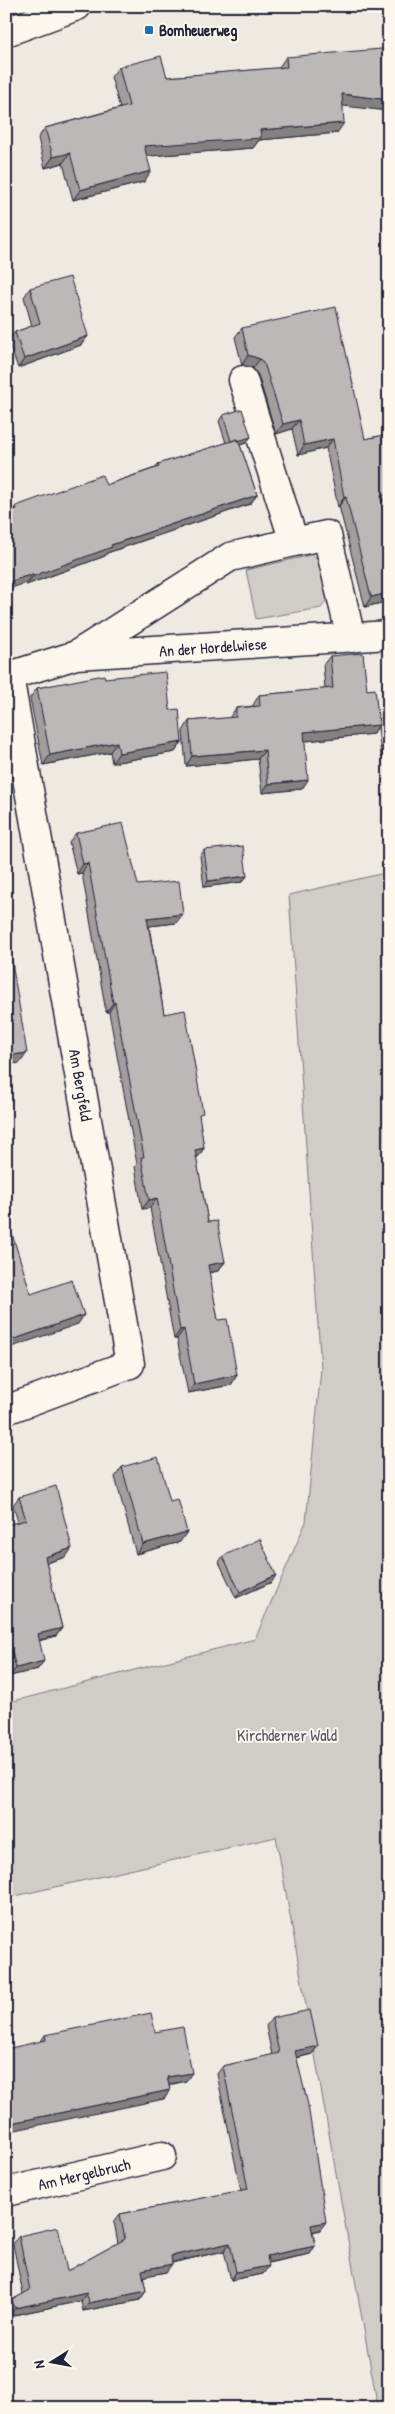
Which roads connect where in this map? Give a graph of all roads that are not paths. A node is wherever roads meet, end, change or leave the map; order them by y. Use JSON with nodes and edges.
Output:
{"nodes":[{"id":1,"x":77,"y":6,"type":"edge"},
{"id":2,"x":6,"y":32,"type":"edge"},
{"id":3,"x":243,"y":380,"type":"dead end"},
{"id":4,"x":294,"y":542,"type":"junction"},
{"id":5,"x":389,"y":635,"type":"edge"},
{"id":6,"x":350,"y":638,"type":"junction"},
{"id":7,"x":76,"y":655,"type":"junction"},
{"id":8,"x":7,"y":676,"type":"edge"},
{"id":9,"x":6,"y":1410,"type":"edge"},
{"id":10,"x":162,"y":2156,"type":"dead end"},
{"id":11,"x":6,"y":2192,"type":"edge"}],
"edges":[{"from":1,"to":2,"type":"street"},
{"from":3,"to":4,"type":"street"},
{"from":4,"to":6,"type":"street","name":"An der Hordelwiese"},
{"from":4,"to":7,"type":"street","name":"An der Hordelwiese"},
{"from":5,"to":6,"type":"street","name":"An der Hordelwiese"},
{"from":6,"to":7,"type":"street","name":"An der Hordelwiese"},
{"from":7,"to":8,"type":"street","name":"An der Hordelwiese"},
{"from":8,"to":9,"type":"street","name":"Am Bergfeld"},
{"from":10,"to":11,"type":"street","name":"Am Mergelbruch"}]}
